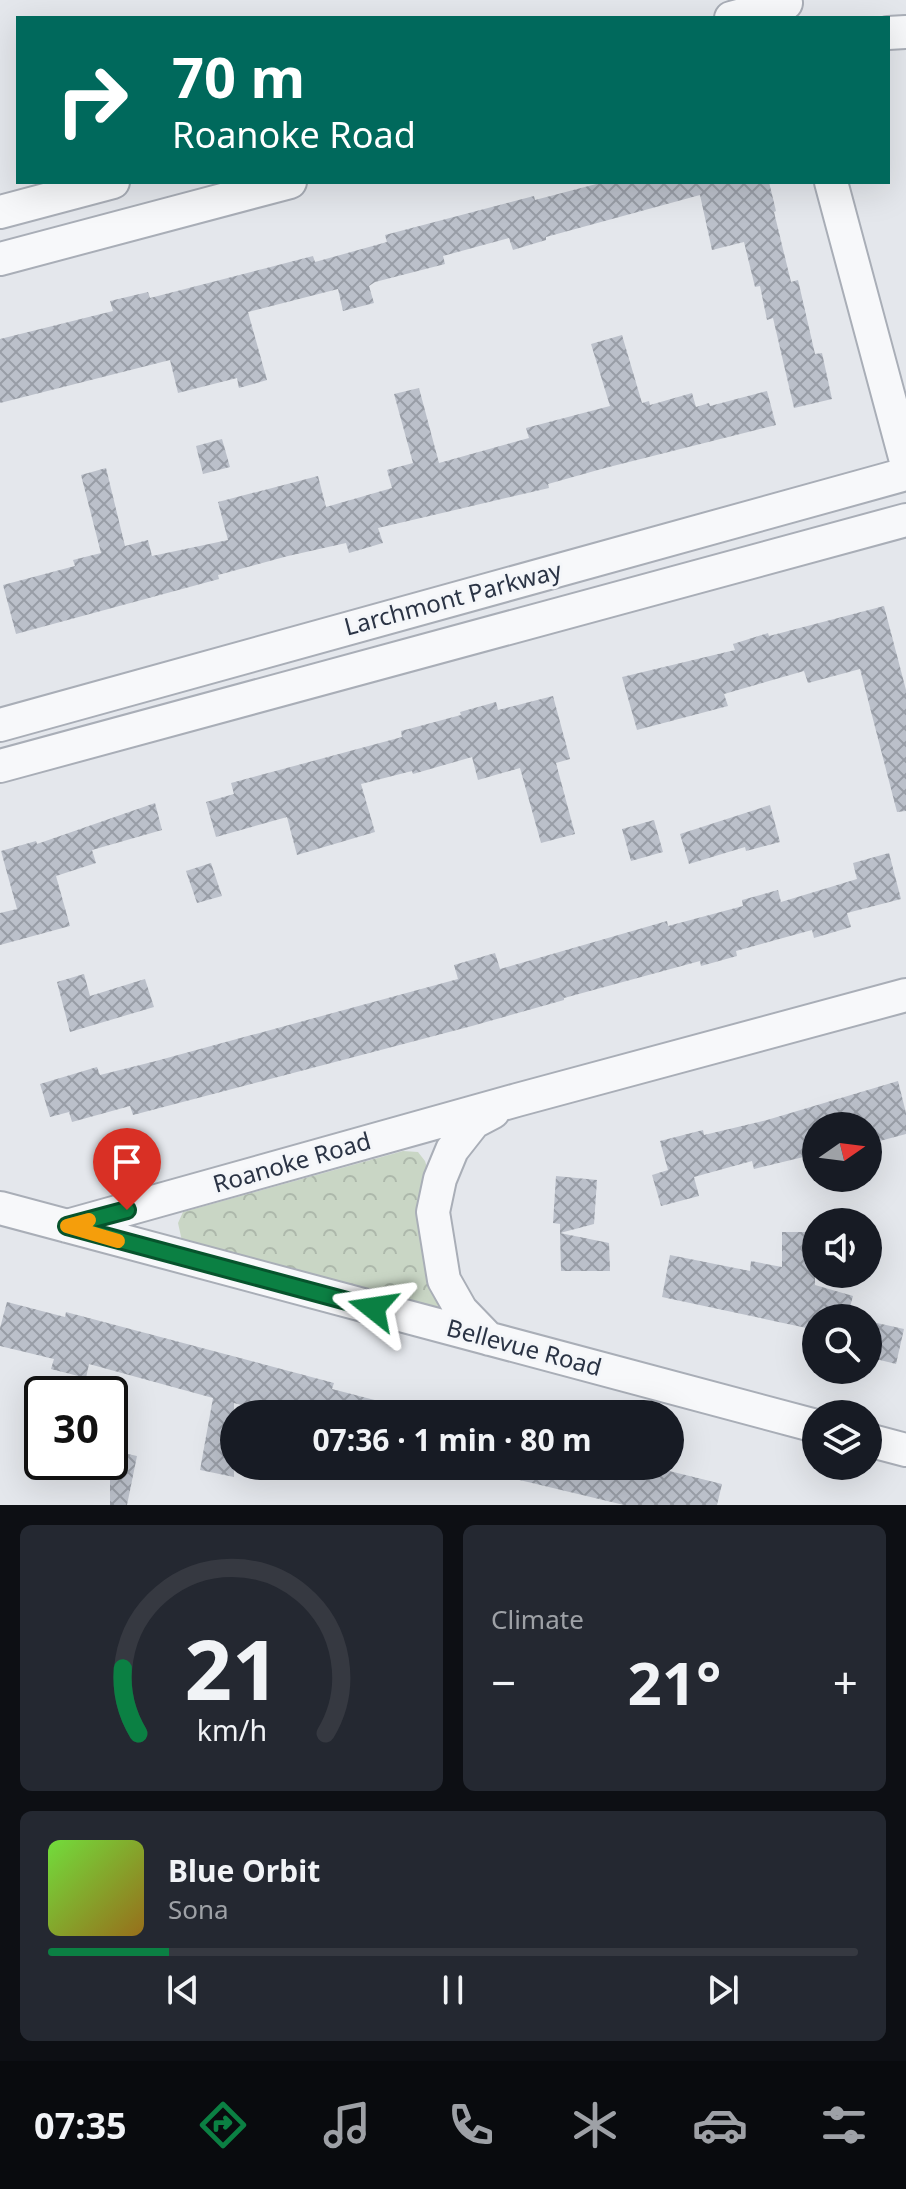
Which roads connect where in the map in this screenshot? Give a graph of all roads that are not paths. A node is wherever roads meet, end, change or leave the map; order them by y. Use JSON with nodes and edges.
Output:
{"nodes":[{"id":1,"x":787,"y":7,"type":"edge"},
{"id":2,"x":741,"y":16,"type":"edge"},
{"id":3,"x":105,"y":184,"type":"edge"},
{"id":4,"x":282,"y":184,"type":"edge"},
{"id":5,"x":832,"y":184,"type":"edge"},
{"id":6,"x":0,"y":212,"type":"edge"},
{"id":7,"x":0,"y":259,"type":"edge"},
{"id":8,"x":906,"y":461,"type":"edge"},
{"id":9,"x":906,"y":474,"type":"edge"},
{"id":10,"x":906,"y":520,"type":"edge"},
{"id":11,"x":0,"y":725,"type":"edge"},
{"id":12,"x":0,"y":766,"type":"edge"},
{"id":13,"x":906,"y":995,"type":"edge"},
{"id":14,"x":517,"y":1100,"type":"junction"},
{"id":15,"x":0,"y":1208,"type":"edge"},
{"id":16,"x":67,"y":1226,"type":"junction"},
{"id":17,"x":489,"y":1339,"type":"junction"},
{"id":18,"x":802,"y":1422,"type":"edge"},
{"id":19,"x":882,"y":1444,"type":"edge"},
{"id":20,"x":906,"y":1450,"type":"edge"}],
"edges":[{"from":1,"to":2,"type":"street"},
{"from":3,"to":6,"type":"street"},
{"from":4,"to":7,"type":"street"},
{"from":5,"to":8,"type":"street"},
{"from":9,"to":11,"type":"street","name":"Larchmont Parkway"},
{"from":10,"to":12,"type":"street","name":"Larchmont Parkway"},
{"from":13,"to":14,"type":"street","name":"Roanoke Road"},
{"from":14,"to":16,"type":"street","name":"Roanoke Road"},
{"from":14,"to":17,"type":"street","name":"Roanoke Road"},
{"from":15,"to":16,"type":"street","name":"Bellevue Road"},
{"from":16,"to":17,"type":"street","name":"Bellevue Road"},
{"from":17,"to":18,"type":"street","name":"Bellevue Road"},
{"from":19,"to":20,"type":"street"}]}
